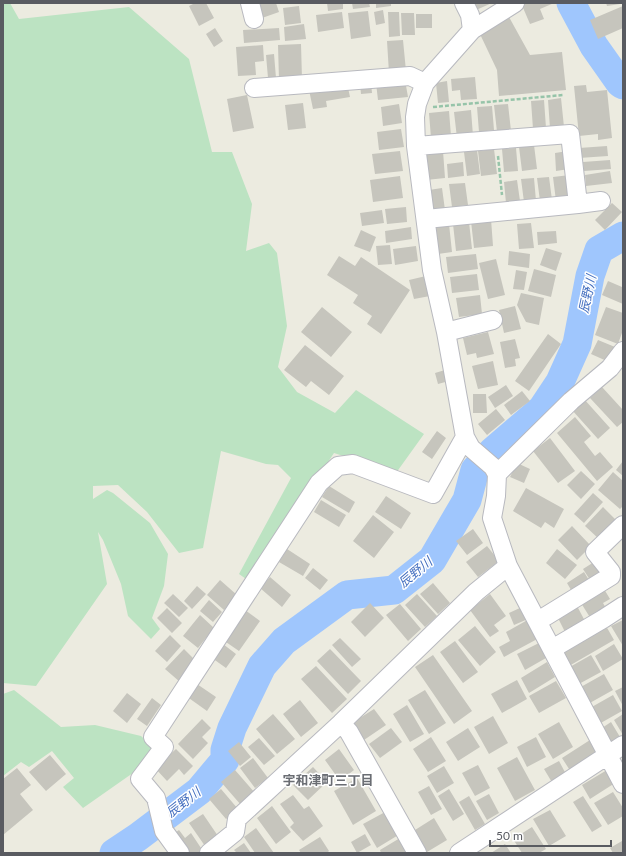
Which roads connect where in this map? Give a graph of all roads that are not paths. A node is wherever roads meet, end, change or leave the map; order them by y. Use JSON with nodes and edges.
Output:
{"nodes":[{"id":1,"x":464,"y":3,"type":"edge"},
{"id":2,"x":515,"y":3,"type":"edge"},
{"id":3,"x":472,"y":30,"type":"junction"},
{"id":4,"x":425,"y":83,"type":"junction"},
{"id":5,"x":254,"y":88,"type":"dead end"},
{"id":6,"x":416,"y":146,"type":"junction"},
{"id":7,"x":601,"y":201,"type":"dead end"},
{"id":8,"x":578,"y":204,"type":"junction"},
{"id":9,"x":426,"y":219,"type":"junction"},
{"id":10,"x":494,"y":320,"type":"dead end"},
{"id":11,"x":446,"y":332,"type":"junction"},
{"id":12,"x":623,"y":350,"type":"edge"},
{"id":13,"x":468,"y":443,"type":"junction"},
{"id":14,"x":495,"y":471,"type":"junction"},
{"id":15,"x":623,"y":525,"type":"edge"},
{"id":16,"x":508,"y":566,"type":"junction"},
{"id":17,"x":623,"y":606,"type":"edge"},
{"id":18,"x":538,"y":621,"type":"junction"},
{"id":19,"x":552,"y":649,"type":"junction"},
{"id":20,"x":341,"y":723,"type":"junction"},
{"id":21,"x":623,"y":745,"type":"edge"},
{"id":22,"x":608,"y":756,"type":"junction"},
{"id":23,"x":623,"y":784,"type":"edge"},
{"id":24,"x":180,"y":853,"type":"edge"},
{"id":25,"x":209,"y":853,"type":"edge"},
{"id":26,"x":417,"y":853,"type":"edge"},
{"id":27,"x":459,"y":853,"type":"edge"}],
"edges":[{"from":1,"to":3,"type":"street"},
{"from":2,"to":3,"type":"street"},
{"from":3,"to":4,"type":"street"},
{"from":4,"to":5,"type":"street"},
{"from":4,"to":6,"type":"street"},
{"from":6,"to":8,"type":"street"},
{"from":6,"to":9,"type":"street"},
{"from":7,"to":8,"type":"street"},
{"from":8,"to":9,"type":"street"},
{"from":9,"to":11,"type":"street"},
{"from":10,"to":11,"type":"street"},
{"from":11,"to":13,"type":"street"},
{"from":12,"to":14,"type":"street"},
{"from":13,"to":14,"type":"street"},
{"from":13,"to":24,"type":"street"},
{"from":14,"to":16,"type":"street"},
{"from":15,"to":18,"type":"street"},
{"from":16,"to":18,"type":"street"},
{"from":16,"to":20,"type":"street"},
{"from":17,"to":19,"type":"street"},
{"from":18,"to":19,"type":"street"},
{"from":19,"to":22,"type":"street"},
{"from":20,"to":25,"type":"street"},
{"from":20,"to":26,"type":"street"},
{"from":21,"to":22,"type":"street"},
{"from":22,"to":23,"type":"street"},
{"from":22,"to":27,"type":"street"}]}
